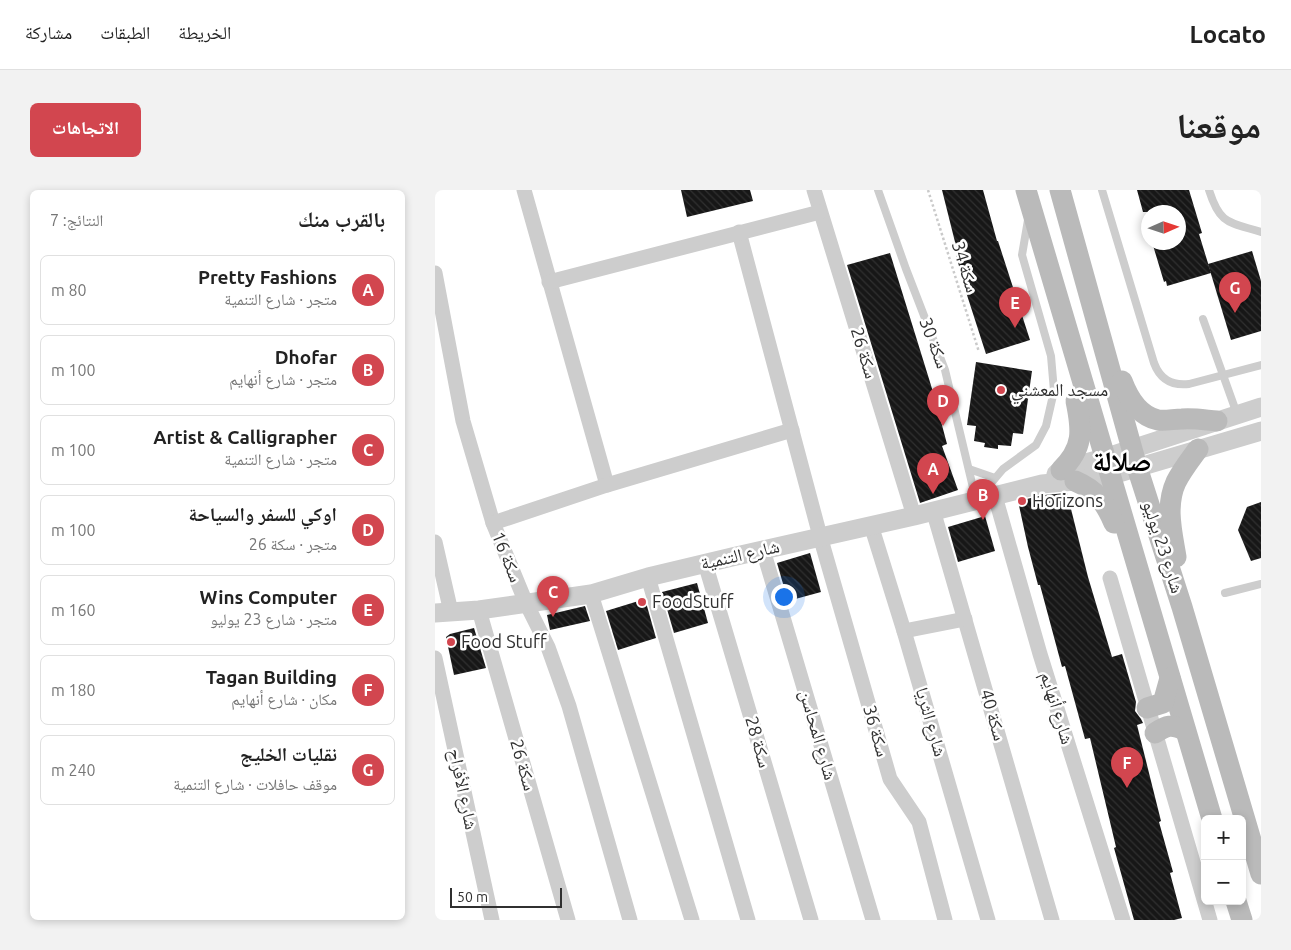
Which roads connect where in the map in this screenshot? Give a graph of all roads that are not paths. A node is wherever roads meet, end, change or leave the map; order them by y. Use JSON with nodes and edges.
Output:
{"nodes":[{"id":1,"x":524,"y":190,"type":"edge"},
{"id":2,"x":813,"y":190,"type":"edge"},
{"id":3,"x":878,"y":190,"type":"edge"},
{"id":4,"x":1060,"y":190,"type":"edge"},
{"id":5,"x":1102,"y":190,"type":"edge"},
{"id":6,"x":1209,"y":190,"type":"edge"},
{"id":7,"x":1028,"y":199,"type":"edge"},
{"id":8,"x":820,"y":212,"type":"junction"},
{"id":9,"x":739,"y":232,"type":"junction"},
{"id":10,"x":1261,"y":232,"type":"edge"},
{"id":11,"x":435,"y":273,"type":"edge"},
{"id":12,"x":549,"y":282,"type":"junction"},
{"id":13,"x":1203,"y":319,"type":"dead end"},
{"id":14,"x":1103,"y":342,"type":"junction"},
{"id":15,"x":1074,"y":354,"type":"junction"},
{"id":16,"x":1261,"y":365,"type":"edge"},
{"id":17,"x":1223,"y":375,"type":"junction"},
{"id":18,"x":1261,"y":407,"type":"edge"},
{"id":19,"x":1227,"y":417,"type":"junction"},
{"id":20,"x":791,"y":430,"type":"junction"},
{"id":21,"x":1261,"y":431,"type":"edge"},
{"id":22,"x":1198,"y":449,"type":"junction"},
{"id":23,"x":1134,"y":458,"type":"junction"},
{"id":24,"x":1107,"y":467,"type":"junction"},
{"id":25,"x":969,"y":468,"type":"junction"},
{"id":26,"x":1068,"y":476,"type":"junction"},
{"id":27,"x":607,"y":485,"type":"junction"},
{"id":28,"x":995,"y":487,"type":"junction"},
{"id":29,"x":976,"y":500,"type":"junction"},
{"id":30,"x":933,"y":510,"type":"junction"},
{"id":31,"x":914,"y":516,"type":"junction"},
{"id":32,"x":493,"y":523,"type":"junction"},
{"id":33,"x":871,"y":525,"type":"junction"},
{"id":34,"x":820,"y":536,"type":"junction"},
{"id":35,"x":435,"y":542,"type":"edge"},
{"id":36,"x":763,"y":550,"type":"junction"},
{"id":37,"x":705,"y":564,"type":"junction"},
{"id":38,"x":647,"y":578,"type":"junction"},
{"id":39,"x":1109,"y":578,"type":"dead end"},
{"id":40,"x":1142,"y":583,"type":"junction"},
{"id":41,"x":1261,"y":584,"type":"edge"},
{"id":42,"x":1225,"y":593,"type":"dead end"},
{"id":43,"x":591,"y":594,"type":"junction"},
{"id":44,"x":526,"y":603,"type":"junction"},
{"id":45,"x":1183,"y":607,"type":"junction"},
{"id":46,"x":479,"y":610,"type":"junction"},
{"id":47,"x":443,"y":612,"type":"edge"},
{"id":48,"x":965,"y":618,"type":"junction"},
{"id":49,"x":905,"y":630,"type":"junction"},
{"id":50,"x":435,"y":658,"type":"edge"},
{"id":51,"x":1170,"y":678,"type":"junction"},
{"id":52,"x":1147,"y":708,"type":"junction"},
{"id":53,"x":1185,"y":730,"type":"junction"},
{"id":54,"x":1155,"y":733,"type":"junction"},
{"id":55,"x":1211,"y":815,"type":"edge"},
{"id":56,"x":1254,"y":824,"type":"edge"},
{"id":57,"x":1261,"y":874,"type":"edge"},
{"id":58,"x":1237,"y":905,"type":"edge"},
{"id":59,"x":492,"y":920,"type":"edge"},
{"id":60,"x":568,"y":920,"type":"edge"},
{"id":61,"x":630,"y":920,"type":"edge"},
{"id":62,"x":691,"y":920,"type":"edge"},
{"id":63,"x":748,"y":920,"type":"edge"},
{"id":64,"x":811,"y":920,"type":"edge"},
{"id":65,"x":873,"y":920,"type":"edge"},
{"id":66,"x":945,"y":920,"type":"edge"},
{"id":67,"x":988,"y":920,"type":"edge"},
{"id":68,"x":1052,"y":920,"type":"edge"},
{"id":69,"x":1123,"y":920,"type":"edge"},
{"id":70,"x":1210,"y":920,"type":"edge"},
{"id":71,"x":1241,"y":920,"type":"edge"}],
"edges":[{"from":1,"to":12,"type":"street"},
{"from":2,"to":8,"type":"street","name":"سكة 26"},
{"from":3,"to":25,"type":"lane","name":"سكة 30"},
{"from":4,"to":14,"type":"main road","name":"شارع 23 يوليو"},
{"from":5,"to":17,"type":"lane"},
{"from":6,"to":10,"type":"lane"},
{"from":7,"to":15,"type":"main road","name":"شارع 23 يوليو"},
{"from":7,"to":28,"type":"lane"},
{"from":8,"to":9,"type":"street"},
{"from":8,"to":31,"type":"street","name":"سكة 26"},
{"from":9,"to":12,"type":"street"},
{"from":9,"to":20,"type":"street","name":"سكة 36"},
{"from":11,"to":32,"type":"street","name":"سكة 16"},
{"from":12,"to":27,"type":"street"},
{"from":13,"to":17,"type":"lane"},
{"from":14,"to":19,"type":"main road"},
{"from":14,"to":23,"type":"main road","name":"شارع 23 يوليو"},
{"from":15,"to":24,"type":"main road","name":"شارع 23 يوليو"},
{"from":15,"to":26,"type":"main road"},
{"from":16,"to":17,"type":"lane"},
{"from":17,"to":19,"type":"lane"},
{"from":18,"to":19,"type":"street","name":"شارع التنمية"},
{"from":19,"to":23,"type":"street","name":"شارع التنمية"},
{"from":20,"to":27,"type":"street"},
{"from":20,"to":34,"type":"street","name":"سكة 36"},
{"from":21,"to":22,"type":"street","name":"شارع التنمية"},
{"from":22,"to":23,"type":"street","name":"شارع التنمية"},
{"from":22,"to":45,"type":"main road"},
{"from":23,"to":24,"type":"street","name":"شارع التنمية"},
{"from":23,"to":45,"type":"main road","name":"شارع 23 يوليو"},
{"from":24,"to":26,"type":"street","name":"شارع التنمية"},
{"from":24,"to":40,"type":"main road","name":"شارع 23 يوليو"},
{"from":25,"to":28,"type":"lane"},
{"from":25,"to":29,"type":"lane","name":"سكة 30"},
{"from":26,"to":28,"type":"street","name":"شارع التنمية"},
{"from":26,"to":40,"type":"main road"},
{"from":27,"to":32,"type":"street"},
{"from":28,"to":29,"type":"street","name":"شارع التنمية"},
{"from":28,"to":69,"type":"street","name":"شارع أنهايم"},
{"from":29,"to":30,"type":"street","name":"شارع التنمية"},
{"from":30,"to":31,"type":"street","name":"شارع التنمية"},
{"from":30,"to":48,"type":"street","name":"سكة 40"},
{"from":31,"to":33,"type":"street","name":"شارع التنمية"},
{"from":32,"to":44,"type":"street","name":"سكة 16"},
{"from":33,"to":34,"type":"street","name":"شارع التنمية"},
{"from":33,"to":49,"type":"street","name":"شارع الثريا"},
{"from":34,"to":36,"type":"street","name":"شارع التنمية"},
{"from":34,"to":66,"type":"street","name":"سكة 36"},
{"from":35,"to":47,"type":"street"},
{"from":36,"to":37,"type":"street","name":"شارع التنمية"},
{"from":36,"to":65,"type":"street","name":"شارع المحاسن"},
{"from":37,"to":38,"type":"street","name":"شارع التنمية"},
{"from":37,"to":64,"type":"street","name":"سكة 28"},
{"from":38,"to":43,"type":"street","name":"شارع التنمية"},
{"from":38,"to":63,"type":"street"},
{"from":39,"to":52,"type":"street"},
{"from":40,"to":51,"type":"main road","name":"شارع 23 يوليو"},
{"from":41,"to":42,"type":"lane"},
{"from":43,"to":44,"type":"street","name":"شارع التنمية"},
{"from":43,"to":62,"type":"street"},
{"from":44,"to":46,"type":"street","name":"شارع التنمية"},
{"from":44,"to":61,"type":"street","name":"سكة 16"},
{"from":45,"to":56,"type":"main road","name":"شارع 23 يوليو"},
{"from":46,"to":47,"type":"street","name":"شارع التنمية"},
{"from":46,"to":60,"type":"street","name":"سكة 26"},
{"from":48,"to":49,"type":"street"},
{"from":48,"to":68,"type":"street","name":"سكة 40"},
{"from":49,"to":67,"type":"street","name":"شارع الثريا"},
{"from":50,"to":59,"type":"street","name":"شارع الأفراح"},
{"from":51,"to":52,"type":"main road"},
{"from":51,"to":53,"type":"main road","name":"شارع 23 يوليو"},
{"from":52,"to":54,"type":"street"},
{"from":53,"to":54,"type":"main road"},
{"from":53,"to":55,"type":"main road","name":"شارع 23 يوليو"},
{"from":54,"to":70,"type":"street"},
{"from":56,"to":57,"type":"main road","name":"شارع 23 يوليو"},
{"from":58,"to":71,"type":"main road"}]}
